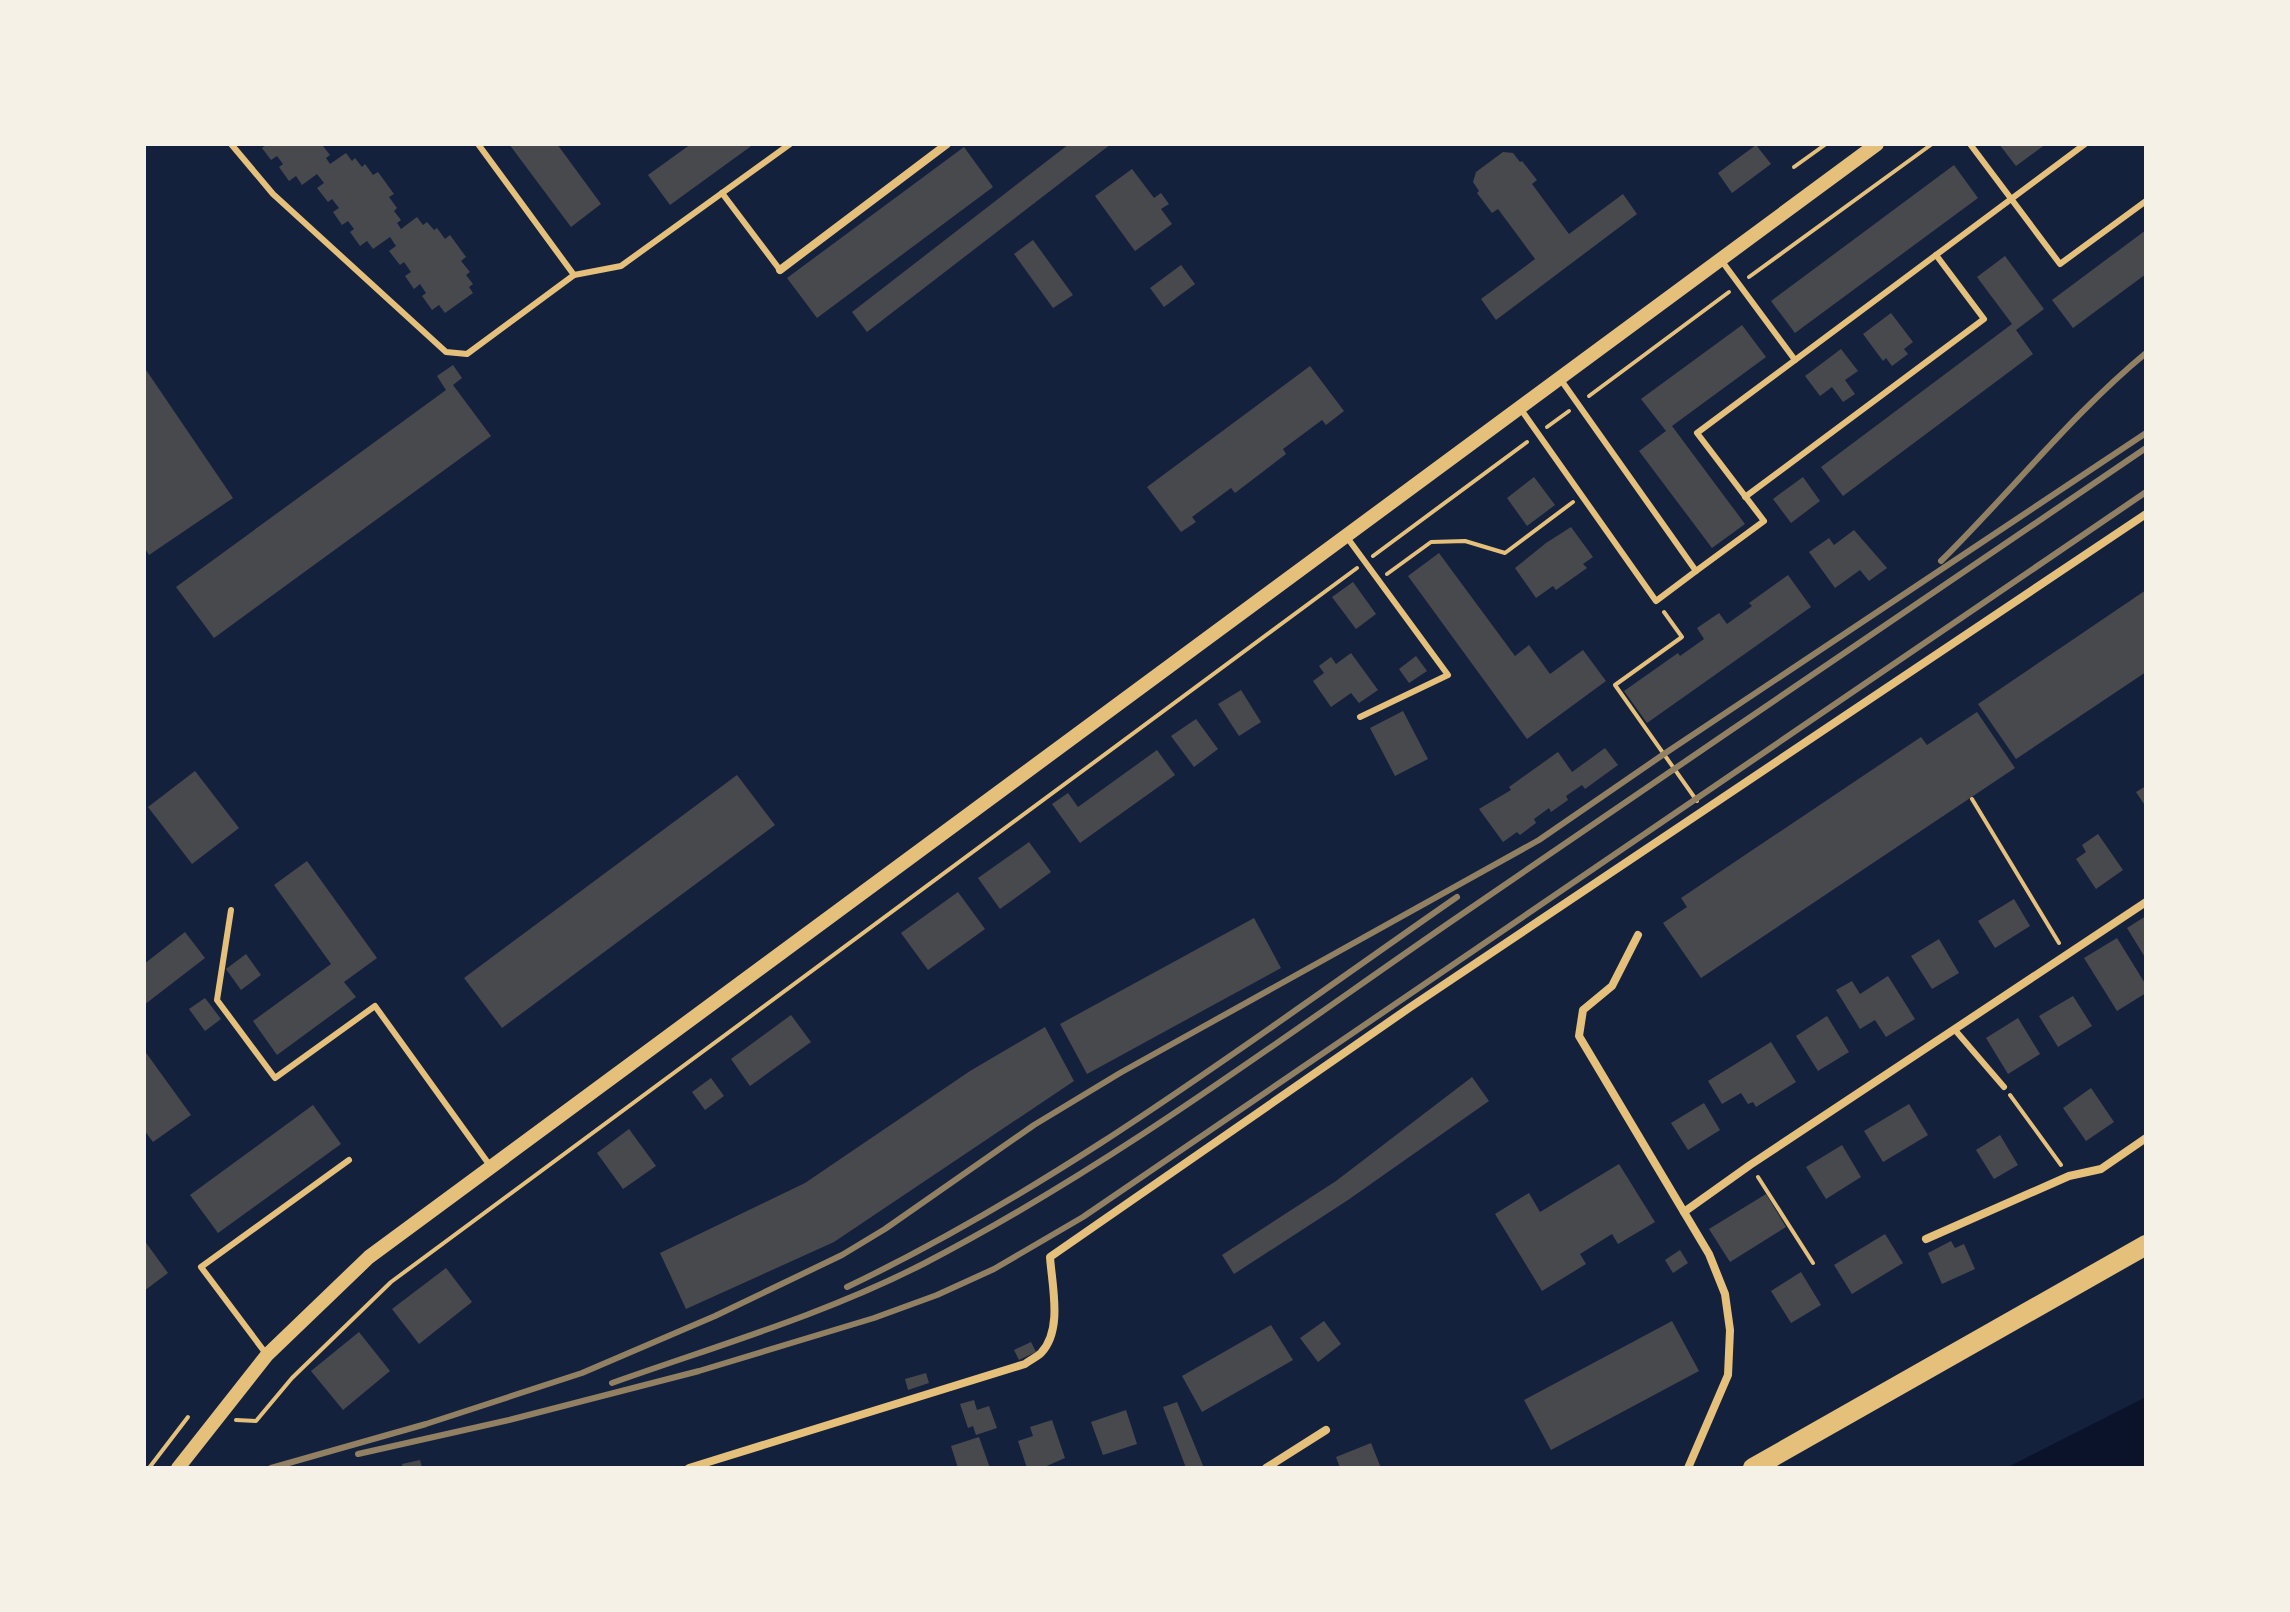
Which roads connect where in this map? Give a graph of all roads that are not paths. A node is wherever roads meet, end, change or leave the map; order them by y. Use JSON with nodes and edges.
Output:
{"nodes":[{"id":1,"x":231,"y":144,"type":"edge"},
{"id":2,"x":478,"y":144,"type":"edge"},
{"id":3,"x":790,"y":144,"type":"edge"},
{"id":4,"x":947,"y":144,"type":"edge"},
{"id":5,"x":1877,"y":144,"type":"edge"},
{"id":6,"x":1970,"y":144,"type":"edge"},
{"id":7,"x":2085,"y":144,"type":"edge"},
{"id":8,"x":722,"y":193,"type":"junction"},
{"id":9,"x":2011,"y":199,"type":"junction"},
{"id":10,"x":2146,"y":201,"type":"edge"},
{"id":11,"x":1936,"y":255,"type":"junction"},
{"id":12,"x":1721,"y":260,"type":"junction"},
{"id":13,"x":780,"y":270,"type":"joint"},
{"id":14,"x":574,"y":275,"type":"junction"},
{"id":15,"x":1795,"y":360,"type":"junction"},
{"id":16,"x":1559,"y":378,"type":"junction"},
{"id":17,"x":1520,"y":408,"type":"junction"},
{"id":18,"x":1745,"y":497,"type":"junction"},
{"id":19,"x":2146,"y":514,"type":"edge"},
{"id":20,"x":1346,"y":536,"type":"junction"},
{"id":21,"x":1696,"y":571,"type":"junction"},
{"id":22,"x":1360,"y":717,"type":"dead end"},
{"id":23,"x":2146,"y":902,"type":"edge"},
{"id":24,"x":231,"y":910,"type":"dead end"},
{"id":25,"x":1638,"y":935,"type":"dead end"},
{"id":26,"x":1955,"y":1030,"type":"junction"},
{"id":27,"x":2004,"y":1087,"type":"road end"},
{"id":28,"x":2146,"y":1138,"type":"edge"},
{"id":29,"x":349,"y":1160,"type":"dead end"},
{"id":30,"x":491,"y":1167,"type":"junction"},
{"id":31,"x":1684,"y":1212,"type":"junction"},
{"id":32,"x":1926,"y":1239,"type":"dead end"},
{"id":33,"x":2146,"y":1245,"type":"edge"},
{"id":34,"x":267,"y":1355,"type":"junction"},
{"id":35,"x":1326,"y":1430,"type":"dead end"},
{"id":36,"x":178,"y":1468,"type":"edge"},
{"id":37,"x":689,"y":1468,"type":"edge"},
{"id":38,"x":1266,"y":1468,"type":"edge"},
{"id":39,"x":1688,"y":1468,"type":"edge"},
{"id":40,"x":1753,"y":1468,"type":"edge"}],
"edges":[{"from":1,"to":14,"type":"lane"},
{"from":2,"to":14,"type":"lane"},
{"from":3,"to":8,"type":"lane"},
{"from":4,"to":13,"type":"street"},
{"from":5,"to":12,"type":"street"},
{"from":6,"to":9,"type":"lane"},
{"from":7,"to":9,"type":"lane"},
{"from":8,"to":13,"type":"lane"},
{"from":8,"to":14,"type":"lane"},
{"from":9,"to":10,"type":"lane"},
{"from":9,"to":11,"type":"lane"},
{"from":11,"to":15,"type":"lane"},
{"from":11,"to":18,"type":"lane"},
{"from":12,"to":15,"type":"lane"},
{"from":12,"to":16,"type":"street"},
{"from":15,"to":18,"type":"lane"},
{"from":16,"to":17,"type":"street"},
{"from":16,"to":21,"type":"lane"},
{"from":17,"to":20,"type":"street"},
{"from":17,"to":21,"type":"lane"},
{"from":18,"to":21,"type":"lane"},
{"from":19,"to":37,"type":"street"},
{"from":20,"to":22,"type":"lane"},
{"from":20,"to":30,"type":"street"},
{"from":23,"to":26,"type":"street"},
{"from":24,"to":30,"type":"lane"},
{"from":25,"to":31,"type":"street"},
{"from":26,"to":27,"type":"lane"},
{"from":26,"to":31,"type":"street"},
{"from":28,"to":32,"type":"street"},
{"from":29,"to":34,"type":"lane"},
{"from":30,"to":34,"type":"street"},
{"from":31,"to":39,"type":"street"},
{"from":33,"to":40,"type":"main road"},
{"from":34,"to":36,"type":"street"},
{"from":35,"to":38,"type":"street"}]}
